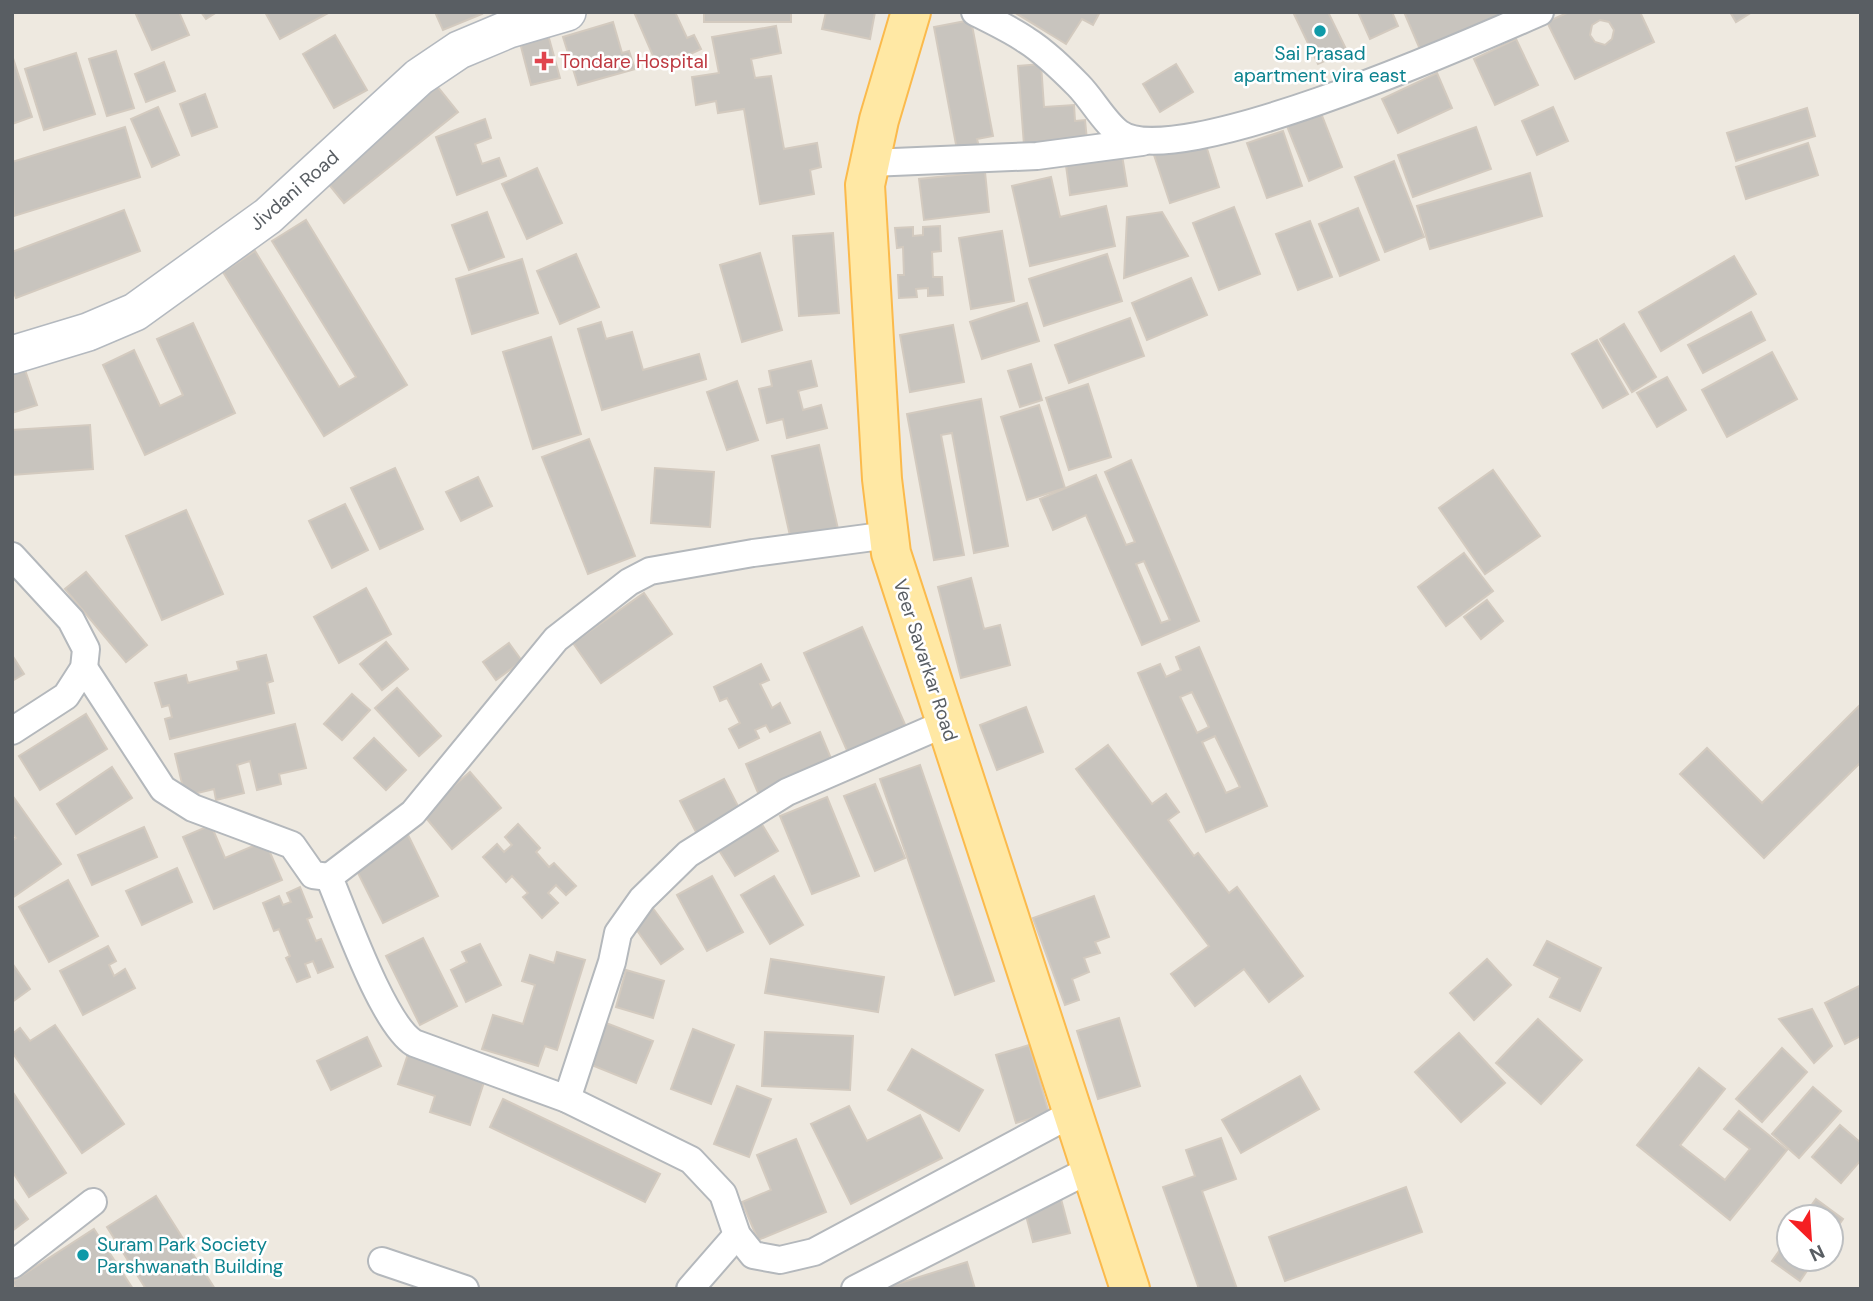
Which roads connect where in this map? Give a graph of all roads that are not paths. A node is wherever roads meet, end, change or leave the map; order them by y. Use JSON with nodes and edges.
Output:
{"nodes":[{"id":1,"x":567,"y":12,"type":"edge"},
{"id":2,"x":911,"y":12,"type":"edge"},
{"id":3,"x":975,"y":12,"type":"edge"},
{"id":4,"x":1540,"y":12,"type":"edge"},
{"id":5,"x":505,"y":21,"type":"edge"},
{"id":6,"x":1142,"y":142,"type":"junction"},
{"id":7,"x":870,"y":163,"type":"junction"},
{"id":8,"x":12,"y":355,"type":"edge"},
{"id":9,"x":888,"y":536,"type":"junction"},
{"id":10,"x":12,"y":556,"type":"edge"},
{"id":11,"x":84,"y":668,"type":"junction"},
{"id":12,"x":946,"y":723,"type":"junction"},
{"id":13,"x":12,"y":731,"type":"edge"},
{"id":14,"x":329,"y":877,"type":"junction"},
{"id":15,"x":567,"y":1099,"type":"junction"},
{"id":16,"x":1073,"y":1113,"type":"junction"},
{"id":17,"x":1091,"y":1169,"type":"junction"},
{"id":18,"x":93,"y":1202,"type":"dead end"},
{"id":19,"x":737,"y":1235,"type":"junction"},
{"id":20,"x":382,"y":1261,"type":"dead end"},
{"id":21,"x":12,"y":1265,"type":"edge"},
{"id":22,"x":465,"y":1289,"type":"edge"},
{"id":23,"x":690,"y":1289,"type":"edge"},
{"id":24,"x":855,"y":1289,"type":"edge"},
{"id":25,"x":1130,"y":1289,"type":"edge"}],
"edges":[{"from":1,"to":5,"type":"main road","name":"Jivdani Road"},
{"from":2,"to":7,"type":"main road","name":"Veer Savarkar Road"},
{"from":3,"to":6,"type":"street"},
{"from":4,"to":6,"type":"street"},
{"from":5,"to":8,"type":"main road","name":"Jivdani Road"},
{"from":6,"to":7,"type":"street"},
{"from":7,"to":9,"type":"main road","name":"Veer Savarkar Road"},
{"from":9,"to":12,"type":"main road","name":"Veer Savarkar Road"},
{"from":9,"to":14,"type":"street"},
{"from":10,"to":11,"type":"street"},
{"from":11,"to":13,"type":"street"},
{"from":11,"to":14,"type":"street"},
{"from":12,"to":15,"type":"street"},
{"from":12,"to":16,"type":"main road","name":"Veer Savarkar Road"},
{"from":14,"to":15,"type":"street"},
{"from":15,"to":19,"type":"street"},
{"from":16,"to":17,"type":"main road","name":"Veer Savarkar Road"},
{"from":16,"to":19,"type":"street"},
{"from":17,"to":24,"type":"street"},
{"from":17,"to":25,"type":"main road","name":"Veer Savarkar Road"},
{"from":18,"to":21,"type":"street"},
{"from":19,"to":23,"type":"street"},
{"from":20,"to":22,"type":"street"}]}
